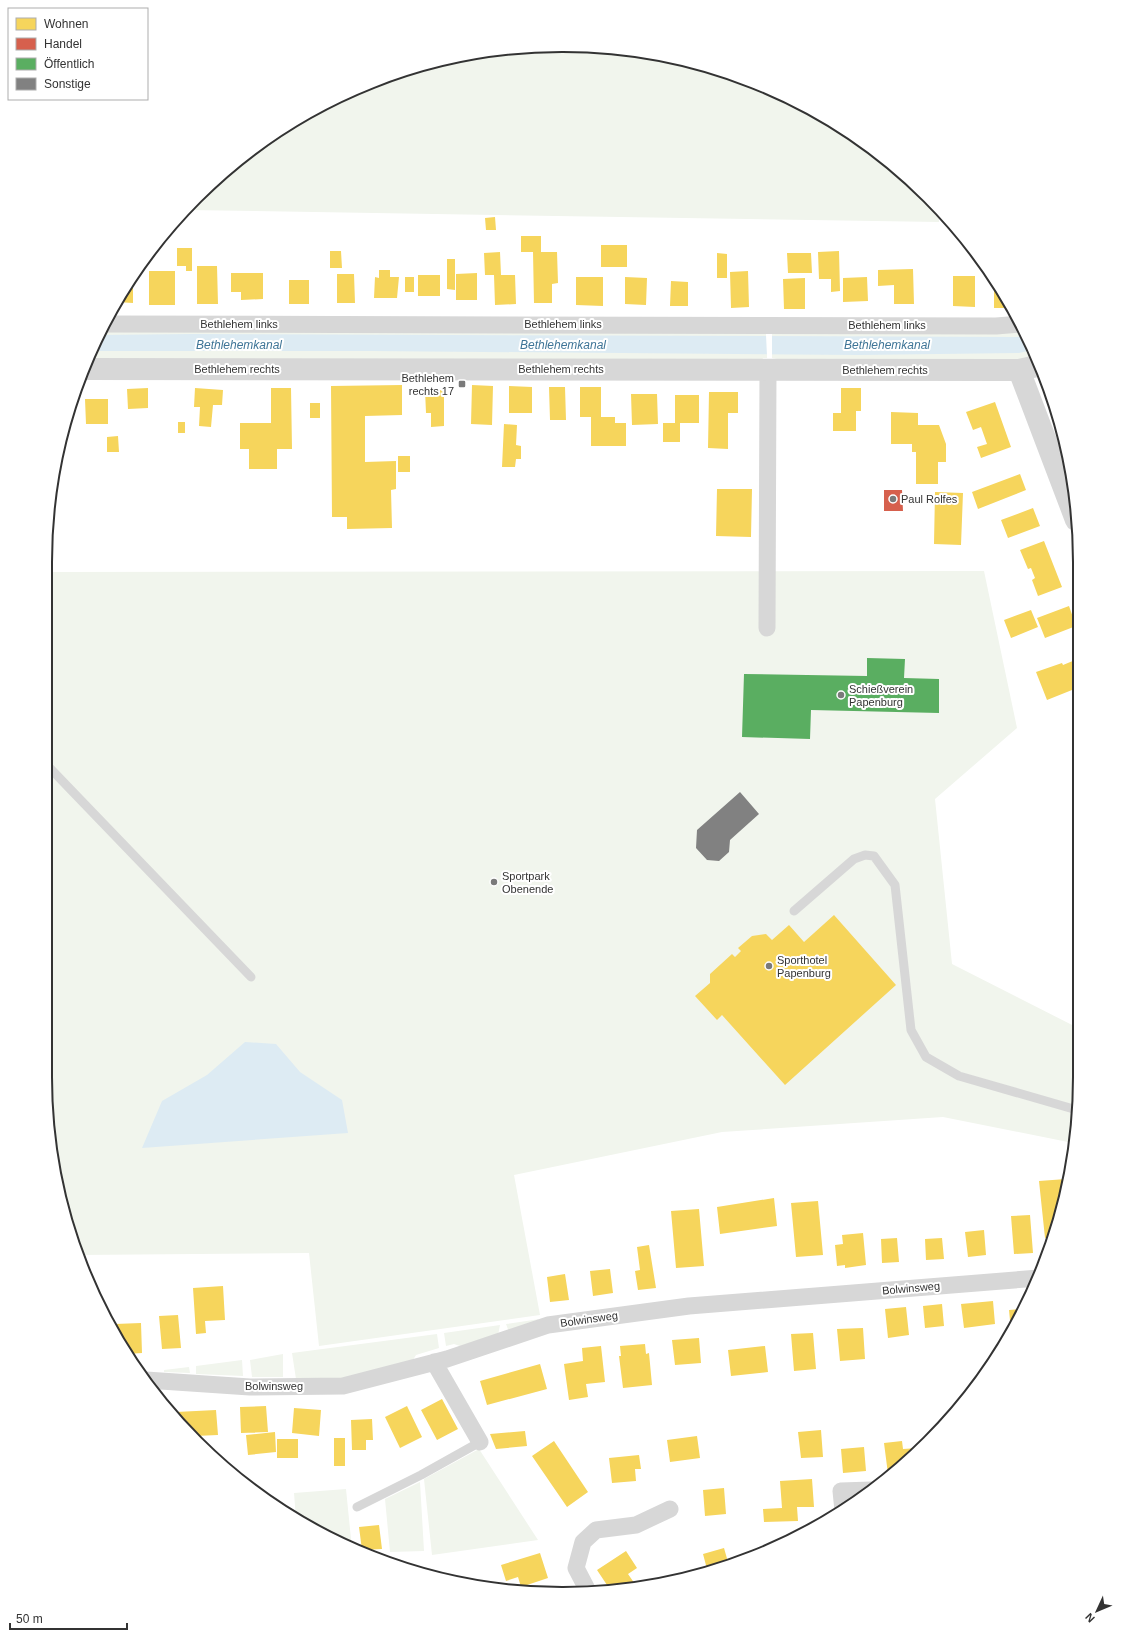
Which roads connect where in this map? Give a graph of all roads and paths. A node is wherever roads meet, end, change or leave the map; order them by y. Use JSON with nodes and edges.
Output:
{"nodes":[{"id":1,"x":111,"y":324,"type":"edge"},
{"id":2,"x":1014,"y":325,"type":"edge"},
{"id":3,"x":1028,"y":368,"type":"edge"},
{"id":4,"x":90,"y":369,"type":"edge"},
{"id":5,"x":768,"y":369,"type":"junction"},
{"id":6,"x":1069,"y":499,"type":"edge"},
{"id":7,"x":767,"y":628,"type":"dead end"},
{"id":8,"x":52,"y":770,"type":"edge"},
{"id":9,"x":794,"y":911,"type":"dead end"},
{"id":10,"x":251,"y":978,"type":"dead end"},
{"id":11,"x":1072,"y":1109,"type":"edge"},
{"id":12,"x":1031,"y":1279,"type":"edge"},
{"id":13,"x":434,"y":1362,"type":"junction"},
{"id":14,"x":152,"y":1380,"type":"edge"},
{"id":15,"x":480,"y":1442,"type":"joint"},
{"id":16,"x":861,"y":1491,"type":"edge"},
{"id":17,"x":842,"y":1503,"type":"edge"},
{"id":18,"x":357,"y":1508,"type":"dead end"},
{"id":19,"x":670,"y":1509,"type":"dead end"},
{"id":20,"x":586,"y":1586,"type":"edge"}],
"edges":[{"from":1,"to":2,"type":"street","name":"Bethlehem links"},
{"from":3,"to":5,"type":"street","name":"Bethlehem rechts"},
{"from":3,"to":6,"type":"street"},
{"from":4,"to":5,"type":"street","name":"Bethlehem rechts"},
{"from":5,"to":7,"type":"street"},
{"from":8,"to":10,"type":"lane"},
{"from":9,"to":11,"type":"lane"},
{"from":12,"to":13,"type":"street","name":"Bolwinsweg"},
{"from":13,"to":14,"type":"street","name":"Bolwinsweg"},
{"from":13,"to":15,"type":"street"},
{"from":15,"to":18,"type":"lane"},
{"from":16,"to":17,"type":"street"},
{"from":19,"to":20,"type":"street"}]}
